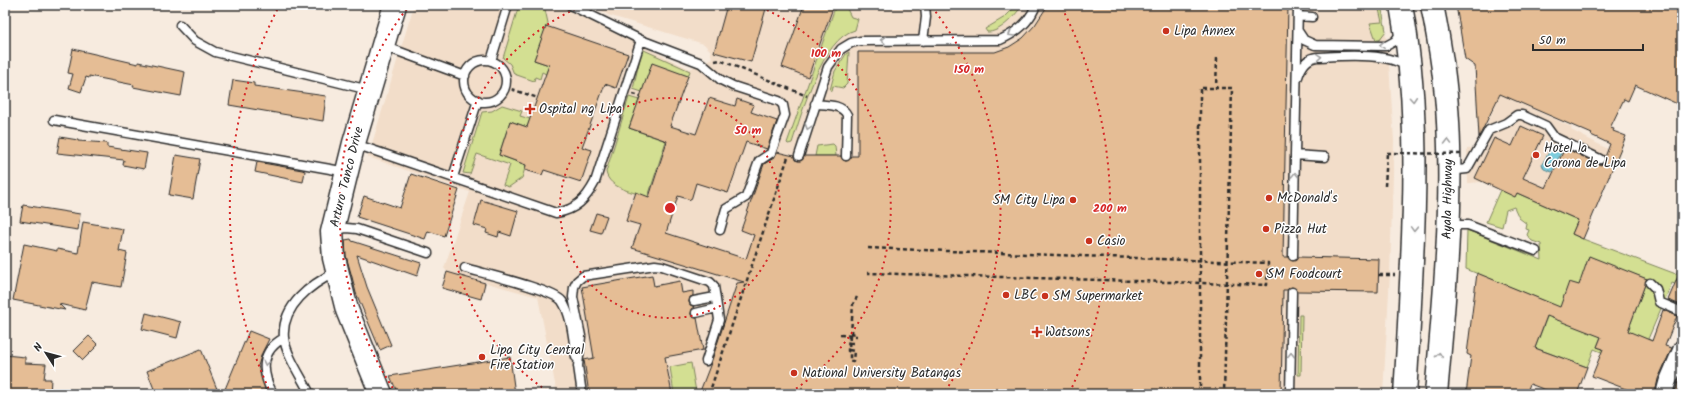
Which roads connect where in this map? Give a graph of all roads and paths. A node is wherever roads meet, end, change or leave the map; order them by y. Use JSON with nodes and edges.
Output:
{"nodes":[{"id":1,"x":396,"y":5,"type":"edge"},
{"id":2,"x":508,"y":5,"type":"edge"},
{"id":3,"x":570,"y":5,"type":"edge"},
{"id":4,"x":924,"y":5,"type":"edge"},
{"id":5,"x":1036,"y":5,"type":"edge"},
{"id":6,"x":1298,"y":5,"type":"edge"},
{"id":7,"x":1432,"y":5,"type":"edge"},
{"id":8,"x":1403,"y":12,"type":"edge"},
{"id":9,"x":1298,"y":16,"type":"junction"},
{"id":10,"x":1312,"y":17,"type":"dead end"},
{"id":11,"x":180,"y":25,"type":"dead end"},
{"id":12,"x":1298,"y":29,"type":"junction"},
{"id":13,"x":641,"y":40,"type":"junction"},
{"id":14,"x":924,"y":41,"type":"junction"},
{"id":15,"x":383,"y":46,"type":"junction"},
{"id":16,"x":1217,"y":58,"type":"dead end"},
{"id":17,"x":491,"y":61,"type":"junction"},
{"id":18,"x":701,"y":63,"type":"junction"},
{"id":19,"x":1412,"y":74,"type":"junction"},
{"id":20,"x":465,"y":76,"type":"junction"},
{"id":21,"x":1296,"y":84,"type":"junction"},
{"id":22,"x":505,"y":87,"type":"junction"},
{"id":23,"x":1216,"y":88,"type":"junction"},
{"id":24,"x":371,"y":90,"type":"junction"},
{"id":25,"x":808,"y":97,"type":"dead end"},
{"id":26,"x":538,"y":98,"type":"dead end"},
{"id":27,"x":478,"y":100,"type":"junction"},
{"id":28,"x":815,"y":104,"type":"junction"},
{"id":29,"x":54,"y":120,"type":"dead end"},
{"id":30,"x":354,"y":143,"type":"junction"},
{"id":31,"x":1464,"y":154,"type":"dead end"},
{"id":32,"x":1295,"y":155,"type":"junction"},
{"id":33,"x":799,"y":156,"type":"dead end"},
{"id":34,"x":846,"y":156,"type":"dead end"},
{"id":35,"x":1325,"y":157,"type":"dead end"},
{"id":36,"x":1600,"y":159,"type":"dead end"},
{"id":37,"x":1449,"y":171,"type":"junction"},
{"id":38,"x":347,"y":172,"type":"junction"},
{"id":39,"x":453,"y":178,"type":"junction"},
{"id":40,"x":1385,"y":186,"type":"dead end"},
{"id":41,"x":772,"y":206,"type":"dead end"},
{"id":42,"x":1448,"y":225,"type":"junction"},
{"id":43,"x":720,"y":230,"type":"dead end"},
{"id":44,"x":332,"y":232,"type":"junction"},
{"id":45,"x":868,"y":248,"type":"dead end"},
{"id":46,"x":1536,"y":251,"type":"dead end"},
{"id":47,"x":428,"y":253,"type":"dead end"},
{"id":48,"x":1293,"y":256,"type":"dead end"},
{"id":49,"x":1200,"y":261,"type":"junction"},
{"id":50,"x":1228,"y":262,"type":"junction"},
{"id":51,"x":465,"y":268,"type":"dead end"},
{"id":52,"x":337,"y":272,"type":"junction"},
{"id":53,"x":868,"y":273,"type":"dead end"},
{"id":54,"x":1268,"y":274,"type":"junction"},
{"id":55,"x":1277,"y":274,"type":"dead end"},
{"id":56,"x":1200,"y":283,"type":"junction"},
{"id":57,"x":1650,"y":283,"type":"dead end"},
{"id":58,"x":1227,"y":284,"type":"junction"},
{"id":59,"x":1292,"y":292,"type":"dead end"},
{"id":60,"x":716,"y":297,"type":"junction"},
{"id":61,"x":858,"y":297,"type":"dead end"},
{"id":62,"x":694,"y":301,"type":"dead end"},
{"id":63,"x":717,"y":308,"type":"junction"},
{"id":64,"x":1682,"y":312,"type":"edge"},
{"id":65,"x":696,"y":313,"type":"dead end"},
{"id":66,"x":840,"y":335,"type":"dead end"},
{"id":67,"x":850,"y":335,"type":"junction"},
{"id":68,"x":857,"y":335,"type":"dead end"},
{"id":69,"x":284,"y":338,"type":"junction"},
{"id":70,"x":849,"y":343,"type":"junction"},
{"id":71,"x":854,"y":343,"type":"dead end"},
{"id":72,"x":1682,"y":348,"type":"edge"},
{"id":73,"x":706,"y":361,"type":"dead end"},
{"id":74,"x":578,"y":366,"type":"junction"},
{"id":75,"x":273,"y":394,"type":"edge"},
{"id":76,"x":310,"y":394,"type":"edge"},
{"id":77,"x":381,"y":394,"type":"edge"},
{"id":78,"x":582,"y":394,"type":"edge"},
{"id":79,"x":709,"y":394,"type":"edge"},
{"id":80,"x":1200,"y":394,"type":"edge"},
{"id":81,"x":1224,"y":394,"type":"edge"},
{"id":82,"x":1290,"y":394,"type":"edge"},
{"id":83,"x":1405,"y":394,"type":"edge"},
{"id":84,"x":1436,"y":394,"type":"edge"},
{"id":85,"x":1664,"y":394,"type":"edge"}],
"edges":[{"from":1,"to":15,"type":"main road","name":"Arturo Tanco Drive"},
{"from":2,"to":17,"type":"lane"},
{"from":3,"to":13,"type":"lane"},
{"from":4,"to":14,"type":"lane"},
{"from":5,"to":14,"type":"lane","one_way":true},
{"from":6,"to":9,"type":"lane"},
{"from":37,"to":7,"type":"main road","name":"Ayala Highway","one_way":true},
{"from":8,"to":12,"type":"lane","one_way":true},
{"from":8,"to":19,"type":"main road"},
{"from":9,"to":10,"type":"lane"},
{"from":9,"to":12,"type":"lane"},
{"from":11,"to":24,"type":"lane"},
{"from":12,"to":21,"type":"lane"},
{"from":13,"to":18,"type":"lane"},
{"from":13,"to":39,"type":"lane"},
{"from":14,"to":28,"type":"lane","one_way":true},
{"from":15,"to":20,"type":"lane"},
{"from":15,"to":24,"type":"main road","name":"Arturo Tanco Drive"},
{"from":16,"to":23,"type":"path"},
{"from":17,"to":20,"type":"lane"},
{"from":17,"to":22,"type":"lane"},
{"from":18,"to":25,"type":"path"},
{"from":18,"to":43,"type":"lane"},
{"from":21,"to":19,"type":"lane","one_way":true},
{"from":19,"to":83,"type":"main road","one_way":true},
{"from":20,"to":27,"type":"lane"},
{"from":21,"to":32,"type":"lane"},
{"from":22,"to":26,"type":"path"},
{"from":22,"to":27,"type":"lane"},
{"from":23,"to":49,"type":"path"},
{"from":23,"to":50,"type":"path"},
{"from":24,"to":30,"type":"main road","name":"Arturo Tanco Drive"},
{"from":27,"to":39,"type":"lane"},
{"from":28,"to":33,"type":"lane","one_way":true},
{"from":28,"to":34,"type":"lane"},
{"from":29,"to":38,"type":"lane"},
{"from":30,"to":38,"type":"main road","name":"Arturo Tanco Drive"},
{"from":30,"to":39,"type":"lane"},
{"from":31,"to":40,"type":"path","bridge":true},
{"from":32,"to":35,"type":"lane"},
{"from":48,"to":32,"type":"lane","one_way":true},
{"from":36,"to":37,"type":"lane"},
{"from":37,"to":42,"type":"main road","name":"Ayala Highway"},
{"from":38,"to":44,"type":"main road","name":"Arturo Tanco Drive"},
{"from":41,"to":79,"type":"path"},
{"from":42,"to":46,"type":"lane"},
{"from":84,"to":42,"type":"main road","name":"Ayala Highway","one_way":true},
{"from":44,"to":47,"type":"lane"},
{"from":44,"to":52,"type":"main road","name":"Arturo Tanco Drive"},
{"from":45,"to":49,"type":"path"},
{"from":49,"to":50,"type":"path"},
{"from":49,"to":56,"type":"path"},
{"from":50,"to":54,"type":"path"},
{"from":50,"to":58,"type":"path"},
{"from":51,"to":74,"type":"lane"},
{"from":52,"to":69,"type":"lane"},
{"from":52,"to":77,"type":"main road","name":"Arturo Tanco Drive"},
{"from":53,"to":56,"type":"path"},
{"from":54,"to":55,"type":"path"},
{"from":54,"to":58,"type":"path"},
{"from":56,"to":58,"type":"path"},
{"from":56,"to":80,"type":"path"},
{"from":57,"to":64,"type":"lane"},
{"from":58,"to":81,"type":"path"},
{"from":82,"to":59,"type":"lane","one_way":true},
{"from":60,"to":62,"type":"lane"},
{"from":60,"to":63,"type":"lane"},
{"from":60,"to":74,"type":"lane"},
{"from":61,"to":67,"type":"path"},
{"from":63,"to":65,"type":"lane"},
{"from":63,"to":73,"type":"lane"},
{"from":66,"to":67,"type":"path"},
{"from":67,"to":68,"type":"path"},
{"from":67,"to":70,"type":"path"},
{"from":67,"to":70,"type":"path"},
{"from":69,"to":75,"type":"lane","one_way":true},
{"from":69,"to":76,"type":"lane"},
{"from":70,"to":71,"type":"path"},
{"from":72,"to":85,"type":"street"},
{"from":74,"to":78,"type":"lane"}]}
